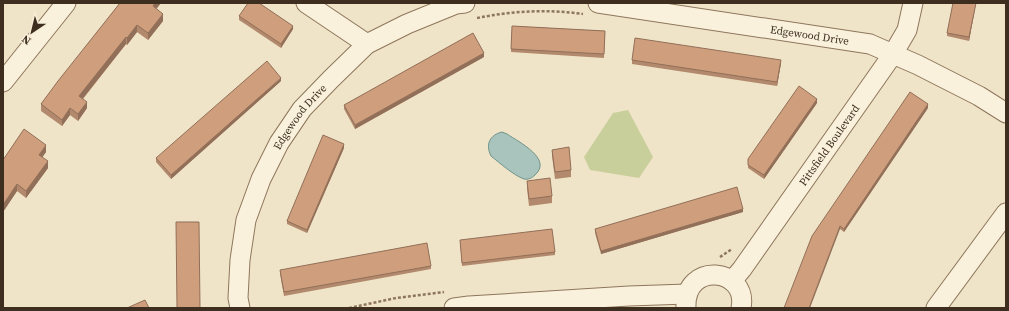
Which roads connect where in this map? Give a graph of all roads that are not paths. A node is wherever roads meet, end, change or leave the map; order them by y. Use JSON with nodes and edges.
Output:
{"nodes":[{"id":1,"x":66,"y":3,"type":"edge"},
{"id":2,"x":306,"y":3,"type":"edge"},
{"id":3,"x":913,"y":3,"type":"edge"},
{"id":4,"x":462,"y":7,"type":"edge"},
{"id":5,"x":593,"y":9,"type":"edge"},
{"id":6,"x":367,"y":44,"type":"junction"},
{"id":7,"x":893,"y":54,"type":"junction"},
{"id":8,"x":3,"y":82,"type":"edge"},
{"id":9,"x":1006,"y":113,"type":"edge"},
{"id":10,"x":1006,"y":213,"type":"edge"},
{"id":11,"x":732,"y":281,"type":"junction"},
{"id":12,"x":687,"y":301,"type":"edge"},
{"id":13,"x":240,"y":308,"type":"edge"},
{"id":14,"x":454,"y":308,"type":"edge"},
{"id":15,"x":741,"y":308,"type":"edge"},
{"id":16,"x":936,"y":308,"type":"edge"}],
"edges":[{"from":1,"to":8,"type":"street"},
{"from":2,"to":6,"type":"street"},
{"from":3,"to":7,"type":"street","name":"Pittsfield Boulevard"},
{"from":4,"to":6,"type":"street","name":"Edgewood Drive"},
{"from":5,"to":7,"type":"street","name":"Edgewood Drive"},
{"from":6,"to":13,"type":"street","name":"Edgewood Drive"},
{"from":7,"to":9,"type":"street","name":"Edgewood Drive"},
{"from":7,"to":11,"type":"street","name":"Pittsfield Boulevard"},
{"from":10,"to":16,"type":"street"},
{"from":11,"to":12,"type":"street"},
{"from":11,"to":15,"type":"street"},
{"from":12,"to":14,"type":"street"}]}
